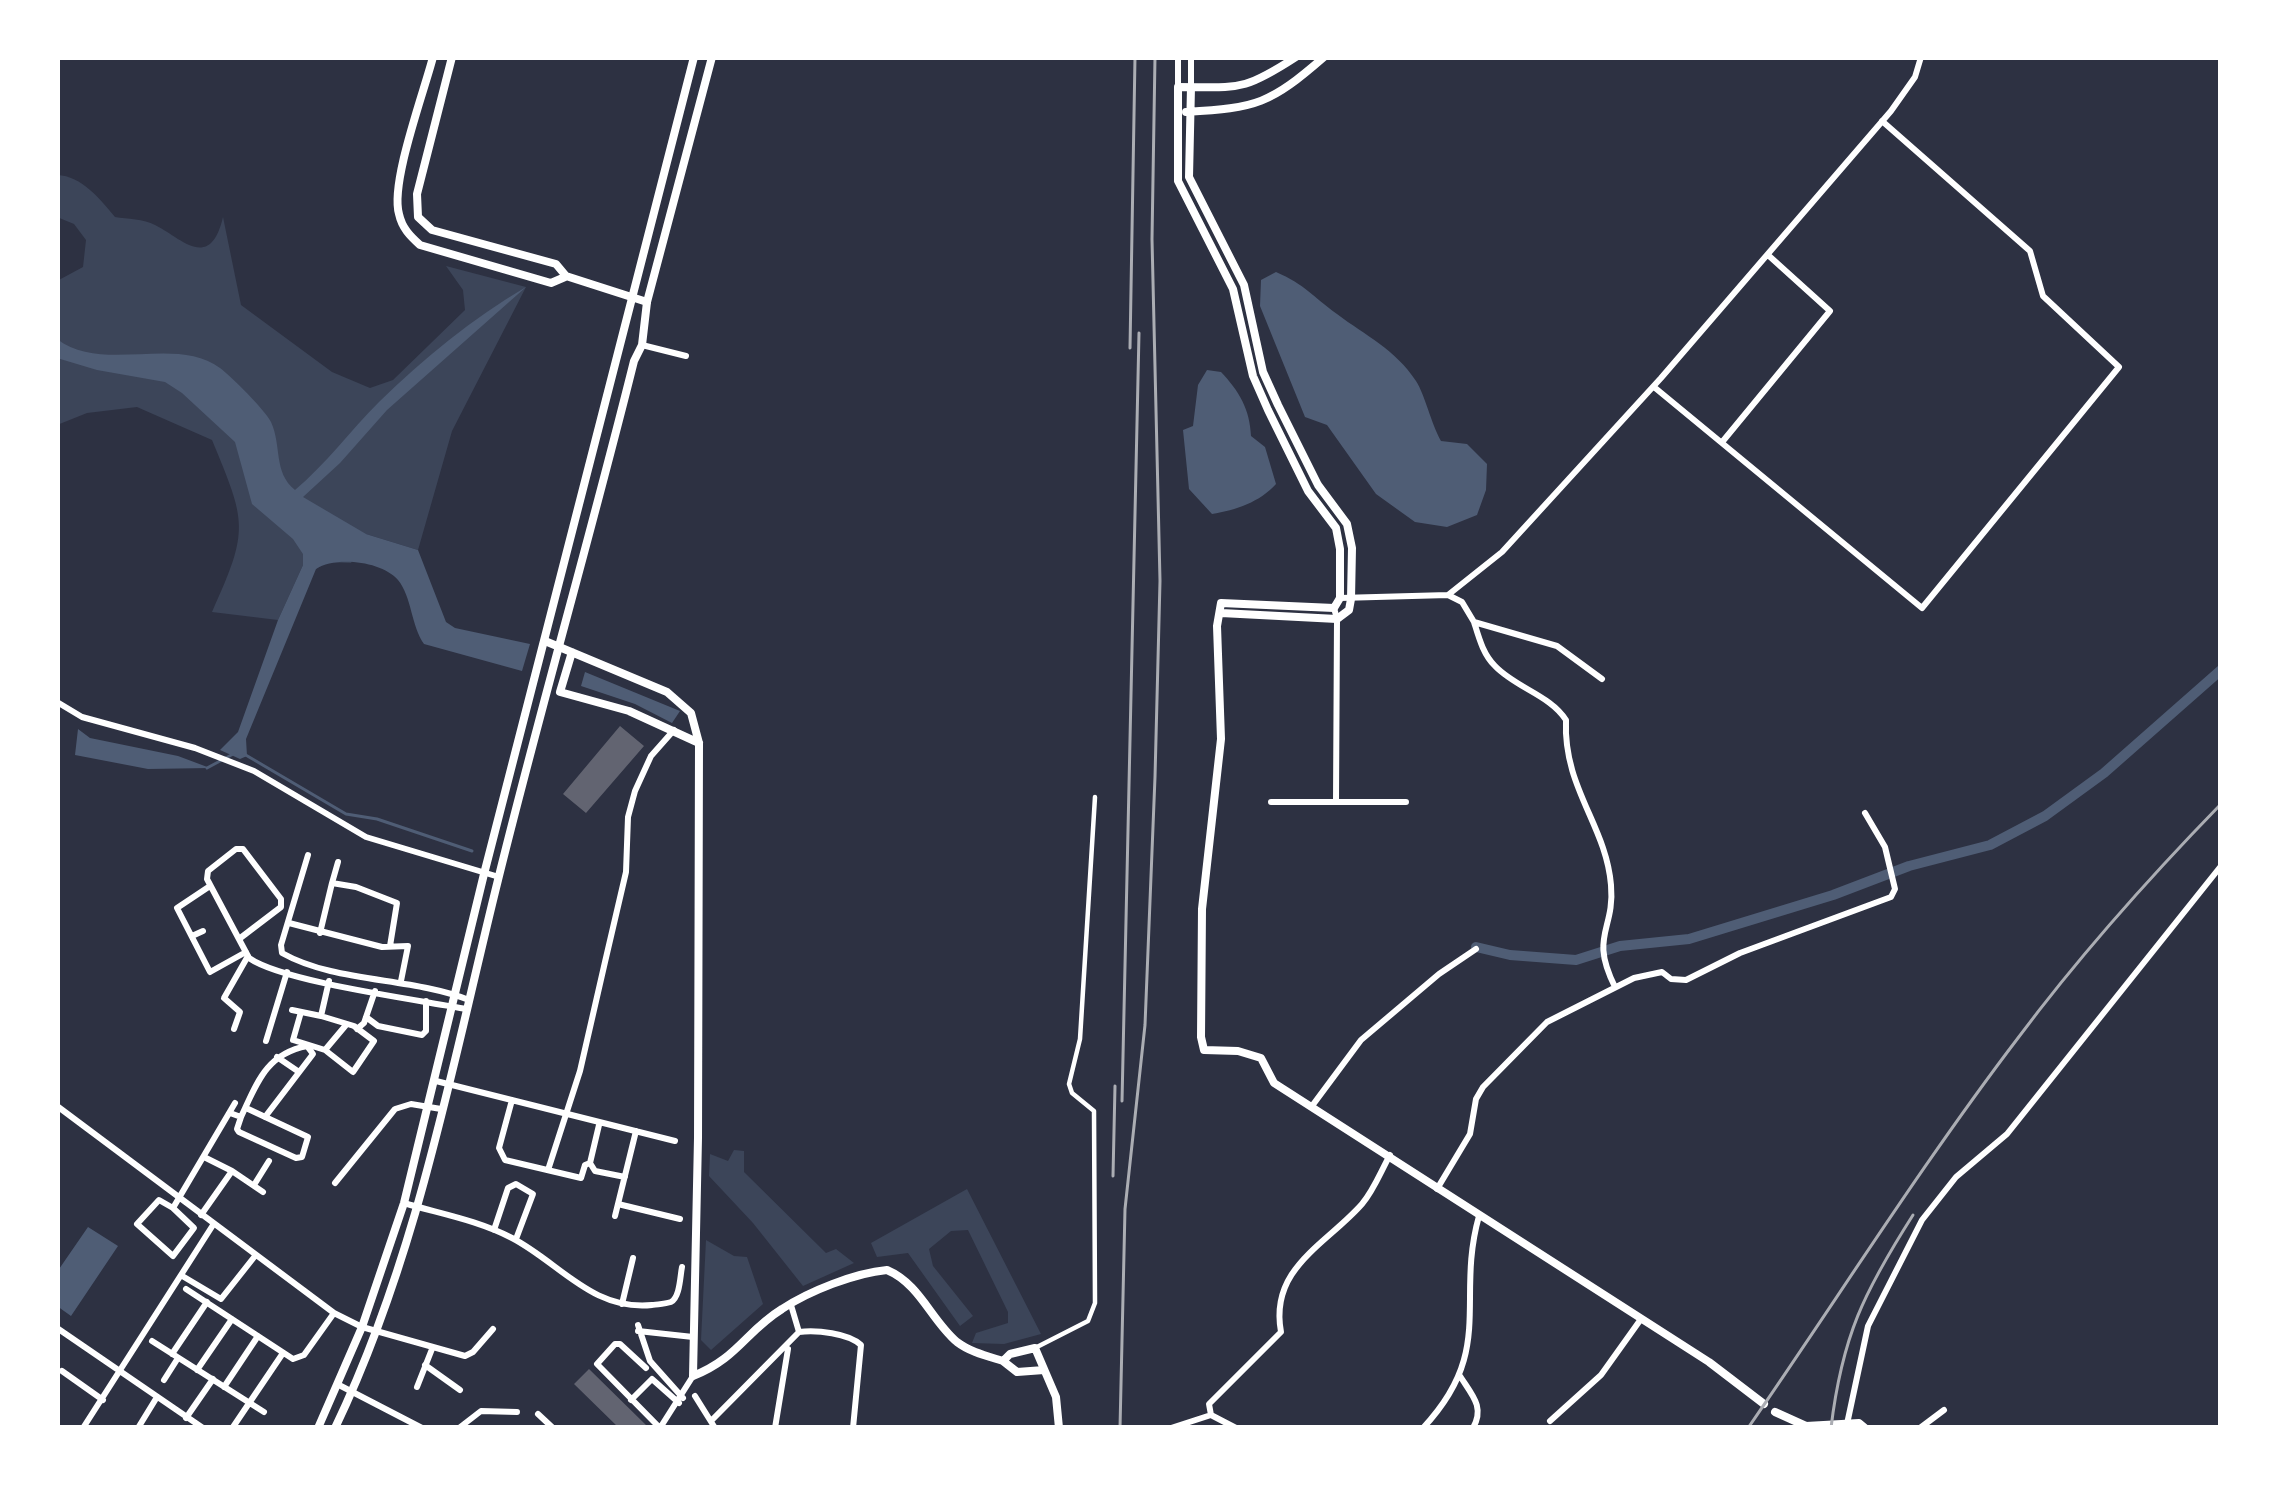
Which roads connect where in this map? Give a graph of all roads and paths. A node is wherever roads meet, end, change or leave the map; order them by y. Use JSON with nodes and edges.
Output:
{"nodes":[{"id":1,"x":433,"y":57,"type":"edge"},
{"id":2,"x":452,"y":57,"type":"edge"},
{"id":3,"x":694,"y":57,"type":"edge"},
{"id":4,"x":712,"y":57,"type":"edge"},
{"id":5,"x":1178,"y":57,"type":"edge"},
{"id":6,"x":1191,"y":57,"type":"edge"},
{"id":7,"x":1296,"y":57,"type":"edge"},
{"id":8,"x":1324,"y":57,"type":"edge"},
{"id":9,"x":1921,"y":57,"type":"edge"},
{"id":10,"x":1178,"y":87,"type":"junction"},
{"id":11,"x":1191,"y":87,"type":"junction"},
{"id":12,"x":682,"y":99,"type":"junction"},
{"id":13,"x":698,"y":102,"type":"junction"},
{"id":14,"x":1177,"y":112,"type":"junction"},
{"id":15,"x":1190,"y":112,"type":"junction"},
{"id":16,"x":1882,"y":121,"type":"junction"},
{"id":17,"x":1198,"y":194,"type":"junction"},
{"id":18,"x":398,"y":195,"type":"junction"},
{"id":19,"x":416,"y":199,"type":"junction"},
{"id":20,"x":1188,"y":200,"type":"junction"},
{"id":21,"x":1768,"y":255,"type":"junction"},
{"id":22,"x":566,"y":276,"type":"junction"},
{"id":23,"x":631,"y":297,"type":"junction"},
{"id":24,"x":647,"y":302,"type":"junction"},
{"id":25,"x":642,"y":345,"type":"junction"},
{"id":26,"x":686,"y":356,"type":"dead end"},
{"id":27,"x":1654,"y":387,"type":"junction"},
{"id":28,"x":1723,"y":441,"type":"junction"},
{"id":29,"x":1448,"y":595,"type":"junction"},
{"id":30,"x":1341,"y":601,"type":"junction"},
{"id":31,"x":1221,"y":608,"type":"junction"},
{"id":32,"x":1337,"y":619,"type":"junction"},
{"id":33,"x":1474,"y":622,"type":"junction"},
{"id":34,"x":545,"y":641,"type":"junction"},
{"id":35,"x":559,"y":645,"type":"junction"},
{"id":36,"x":572,"y":652,"type":"junction"},
{"id":37,"x":1602,"y":679,"type":"dead end"},
{"id":38,"x":560,"y":692,"type":"junction"},
{"id":39,"x":57,"y":702,"type":"edge"},
{"id":40,"x":545,"y":703,"type":"junction"},
{"id":41,"x":674,"y":730,"type":"junction"},
{"id":42,"x":699,"y":743,"type":"junction"},
{"id":43,"x":1095,"y":797,"type":"dead end"},
{"id":44,"x":1336,"y":801,"type":"junction"},
{"id":45,"x":1271,"y":802,"type":"dead end"},
{"id":46,"x":1406,"y":802,"type":"dead end"},
{"id":47,"x":1864,"y":813,"type":"dead end"},
{"id":48,"x":308,"y":855,"type":"dead end"},
{"id":49,"x":338,"y":862,"type":"dead end"},
{"id":50,"x":2221,"y":866,"type":"edge"},
{"id":51,"x":484,"y":874,"type":"junction"},
{"id":52,"x":499,"y":878,"type":"junction"},
{"id":53,"x":332,"y":884,"type":"junction"},
{"id":54,"x":210,"y":886,"type":"junction"},
{"id":55,"x":290,"y":922,"type":"junction"},
{"id":56,"x":203,"y":931,"type":"dead end"},
{"id":57,"x":320,"y":933,"type":"junction"},
{"id":58,"x":192,"y":936,"type":"junction"},
{"id":59,"x":239,"y":939,"type":"junction"},
{"id":60,"x":390,"y":946,"type":"junction"},
{"id":61,"x":1476,"y":949,"type":"dead end"},
{"id":62,"x":247,"y":954,"type":"junction"},
{"id":63,"x":287,"y":972,"type":"junction"},
{"id":64,"x":329,"y":982,"type":"junction"},
{"id":65,"x":400,"y":982,"type":"junction"},
{"id":66,"x":1615,"y":987,"type":"junction"},
{"id":67,"x":375,"y":991,"type":"junction"},
{"id":68,"x":456,"y":995,"type":"junction"},
{"id":69,"x":426,"y":1001,"type":"junction"},
{"id":70,"x":468,"y":1004,"type":"junction"},
{"id":71,"x":277,"y":1006,"type":"junction"},
{"id":72,"x":453,"y":1006,"type":"junction"},
{"id":73,"x":302,"y":1012,"type":"junction"},
{"id":74,"x":321,"y":1016,"type":"junction"},
{"id":75,"x":366,"y":1017,"type":"junction"},
{"id":76,"x":346,"y":1024,"type":"junction"},
{"id":77,"x":234,"y":1029,"type":"dead end"},
{"id":78,"x":357,"y":1029,"type":"junction"},
{"id":79,"x":266,"y":1041,"type":"dead end"},
{"id":80,"x":326,"y":1050,"type":"junction"},
{"id":81,"x":277,"y":1057,"type":"junction"},
{"id":82,"x":299,"y":1072,"type":"junction"},
{"id":83,"x":436,"y":1082,"type":"junction"},
{"id":84,"x":449,"y":1084,"type":"junction"},
{"id":85,"x":512,"y":1100,"type":"junction"},
{"id":86,"x":235,"y":1103,"type":"dead end"},
{"id":87,"x":57,"y":1106,"type":"edge"},
{"id":88,"x":430,"y":1107,"type":"junction"},
{"id":89,"x":1311,"y":1107,"type":"junction"},
{"id":90,"x":246,"y":1108,"type":"junction"},
{"id":91,"x":442,"y":1109,"type":"junction"},
{"id":92,"x":230,"y":1113,"type":"junction"},
{"id":93,"x":563,"y":1114,"type":"junction"},
{"id":94,"x":242,"y":1117,"type":"junction"},
{"id":95,"x":265,"y":1117,"type":"junction"},
{"id":96,"x":599,"y":1123,"type":"junction"},
{"id":97,"x":636,"y":1132,"type":"junction"},
{"id":98,"x":675,"y":1141,"type":"dead end"},
{"id":99,"x":1390,"y":1155,"type":"junction"},
{"id":100,"x":206,"y":1158,"type":"junction"},
{"id":101,"x":268,"y":1162,"type":"dead end"},
{"id":102,"x":590,"y":1163,"type":"junction"},
{"id":103,"x":548,"y":1170,"type":"junction"},
{"id":104,"x":232,"y":1171,"type":"junction"},
{"id":105,"x":625,"y":1177,"type":"junction"},
{"id":106,"x":335,"y":1183,"type":"dead end"},
{"id":107,"x":254,"y":1185,"type":"junction"},
{"id":108,"x":1437,"y":1189,"type":"junction"},
{"id":109,"x":263,"y":1192,"type":"dead end"},
{"id":110,"x":179,"y":1199,"type":"junction"},
{"id":111,"x":404,"y":1203,"type":"junction"},
{"id":112,"x":618,"y":1204,"type":"junction"},
{"id":113,"x":173,"y":1208,"type":"junction"},
{"id":114,"x":419,"y":1208,"type":"junction"},
{"id":115,"x":201,"y":1215,"type":"junction"},
{"id":116,"x":615,"y":1216,"type":"dead end"},
{"id":117,"x":1479,"y":1216,"type":"junction"},
{"id":118,"x":680,"y":1219,"type":"dead end"},
{"id":119,"x":213,"y":1225,"type":"junction"},
{"id":120,"x":494,"y":1230,"type":"junction"},
{"id":121,"x":515,"y":1240,"type":"junction"},
{"id":122,"x":172,"y":1256,"type":"junction"},
{"id":123,"x":254,"y":1256,"type":"junction"},
{"id":124,"x":633,"y":1258,"type":"dead end"},
{"id":125,"x":385,"y":1262,"type":"junction"},
{"id":126,"x":400,"y":1265,"type":"junction"},
{"id":127,"x":682,"y":1267,"type":"dead end"},
{"id":128,"x":185,"y":1273,"type":"junction"},
{"id":129,"x":186,"y":1289,"type":"dead end"},
{"id":130,"x":207,"y":1302,"type":"junction"},
{"id":131,"x":622,"y":1304,"type":"junction"},
{"id":132,"x":790,"y":1304,"type":"junction"},
{"id":133,"x":334,"y":1313,"type":"junction"},
{"id":134,"x":232,"y":1318,"type":"junction"},
{"id":135,"x":1641,"y":1319,"type":"junction"},
{"id":136,"x":362,"y":1327,"type":"junction"},
{"id":137,"x":57,"y":1328,"type":"edge"},
{"id":138,"x":494,"y":1329,"type":"dead end"},
{"id":139,"x":378,"y":1331,"type":"junction"},
{"id":140,"x":799,"y":1332,"type":"junction"},
{"id":141,"x":258,"y":1336,"type":"junction"},
{"id":142,"x":693,"y":1336,"type":"junction"},
{"id":143,"x":152,"y":1341,"type":"dead end"},
{"id":144,"x":789,"y":1346,"type":"junction"},
{"id":145,"x":1035,"y":1348,"type":"junction"},
{"id":146,"x":432,"y":1349,"type":"junction"},
{"id":147,"x":284,"y":1353,"type":"junction"},
{"id":148,"x":175,"y":1356,"type":"junction"},
{"id":149,"x":1003,"y":1361,"type":"junction"},
{"id":150,"x":425,"y":1365,"type":"junction"},
{"id":151,"x":646,"y":1368,"type":"dead end"},
{"id":152,"x":197,"y":1370,"type":"junction"},
{"id":153,"x":1045,"y":1370,"type":"junction"},
{"id":154,"x":62,"y":1371,"type":"dead end"},
{"id":155,"x":122,"y":1373,"type":"junction"},
{"id":156,"x":693,"y":1376,"type":"junction"},
{"id":157,"x":1460,"y":1376,"type":"junction"},
{"id":158,"x":212,"y":1379,"type":"junction"},
{"id":159,"x":164,"y":1380,"type":"dead end"},
{"id":160,"x":339,"y":1385,"type":"junction"},
{"id":161,"x":224,"y":1387,"type":"junction"},
{"id":162,"x":417,"y":1387,"type":"dead end"},
{"id":163,"x":460,"y":1390,"type":"dead end"},
{"id":164,"x":353,"y":1391,"type":"junction"},
{"id":165,"x":695,"y":1396,"type":"dead end"},
{"id":166,"x":157,"y":1397,"type":"junction"},
{"id":167,"x":103,"y":1400,"type":"junction"},
{"id":168,"x":631,"y":1400,"type":"junction"},
{"id":169,"x":681,"y":1400,"type":"junction"},
{"id":170,"x":249,"y":1403,"type":"junction"},
{"id":171,"x":1764,"y":1404,"type":"dead end"},
{"id":172,"x":1944,"y":1410,"type":"dead end"},
{"id":173,"x":264,"y":1412,"type":"dead end"},
{"id":174,"x":517,"y":1412,"type":"dead end"},
{"id":175,"x":1775,"y":1412,"type":"dead end"},
{"id":176,"x":538,"y":1414,"type":"dead end"},
{"id":177,"x":1211,"y":1415,"type":"junction"},
{"id":178,"x":670,"y":1417,"type":"junction"},
{"id":179,"x":186,"y":1418,"type":"junction"},
{"id":180,"x":1550,"y":1421,"type":"dead end"},
{"id":181,"x":677,"y":1424,"type":"dead end"},
{"id":182,"x":1847,"y":1424,"type":"junction"},
{"id":183,"x":713,"y":1425,"type":"edge"},
{"id":184,"x":232,"y":1427,"type":"edge"},
{"id":185,"x":321,"y":1427,"type":"edge"},
{"id":186,"x":83,"y":1428,"type":"edge"},
{"id":187,"x":138,"y":1428,"type":"edge"},
{"id":188,"x":202,"y":1428,"type":"edge"},
{"id":189,"x":335,"y":1428,"type":"edge"},
{"id":190,"x":422,"y":1428,"type":"edge"},
{"id":191,"x":459,"y":1428,"type":"edge"},
{"id":192,"x":553,"y":1428,"type":"edge"},
{"id":193,"x":660,"y":1428,"type":"edge"},
{"id":194,"x":776,"y":1428,"type":"edge"},
{"id":195,"x":853,"y":1428,"type":"edge"},
{"id":196,"x":1058,"y":1428,"type":"edge"},
{"id":197,"x":1171,"y":1428,"type":"edge"},
{"id":198,"x":1236,"y":1428,"type":"edge"},
{"id":199,"x":1423,"y":1428,"type":"edge"},
{"id":200,"x":1474,"y":1428,"type":"edge"},
{"id":201,"x":1865,"y":1428,"type":"edge"},
{"id":202,"x":1920,"y":1428,"type":"edge"}],
"edges":[{"from":1,"to":18,"type":"street"},
{"from":2,"to":19,"type":"street"},
{"from":3,"to":12,"type":"street"},
{"from":4,"to":13,"type":"street"},
{"from":5,"to":10,"type":"street"},
{"from":6,"to":11,"type":"street"},
{"from":7,"to":11,"type":"street"},
{"from":8,"to":15,"type":"street"},
{"from":9,"to":16,"type":"street"},
{"from":10,"to":11,"type":"street"},
{"from":10,"to":14,"type":"street"},
{"from":11,"to":15,"type":"street"},
{"from":12,"to":13,"type":"street"},
{"from":12,"to":23,"type":"street"},
{"from":13,"to":24,"type":"street"},
{"from":14,"to":15,"type":"street"},
{"from":14,"to":20,"type":"street"},
{"from":15,"to":17,"type":"street"},
{"from":16,"to":21,"type":"street"},
{"from":16,"to":28,"type":"street"},
{"from":17,"to":20,"type":"street"},
{"from":17,"to":30,"type":"street"},
{"from":18,"to":19,"type":"street"},
{"from":18,"to":22,"type":"street"},
{"from":19,"to":22,"type":"street"},
{"from":20,"to":30,"type":"street"},
{"from":21,"to":27,"type":"street"},
{"from":21,"to":28,"type":"street"},
{"from":22,"to":23,"type":"street"},
{"from":23,"to":24,"type":"street"},
{"from":23,"to":34,"type":"street"},
{"from":24,"to":25,"type":"street"},
{"from":25,"to":26,"type":"street"},
{"from":25,"to":35,"type":"street"},
{"from":27,"to":28,"type":"street"},
{"from":27,"to":29,"type":"street"},
{"from":29,"to":30,"type":"street"},
{"from":29,"to":33,"type":"street"},
{"from":30,"to":31,"type":"street"},
{"from":30,"to":32,"type":"street"},
{"from":30,"to":32,"type":"street"},
{"from":31,"to":32,"type":"street"},
{"from":31,"to":89,"type":"street"},
{"from":32,"to":44,"type":"street"},
{"from":33,"to":37,"type":"street"},
{"from":33,"to":66,"type":"street"},
{"from":34,"to":35,"type":"street"},
{"from":34,"to":51,"type":"street"},
{"from":35,"to":36,"type":"street"},
{"from":35,"to":40,"type":"street"},
{"from":36,"to":38,"type":"street"},
{"from":36,"to":42,"type":"street"},
{"from":38,"to":40,"type":"street"},
{"from":38,"to":41,"type":"street"},
{"from":39,"to":51,"type":"street"},
{"from":40,"to":52,"type":"street"},
{"from":41,"to":42,"type":"street"},
{"from":41,"to":93,"type":"street"},
{"from":42,"to":142,"type":"street"},
{"from":43,"to":145,"type":"street"},
{"from":44,"to":45,"type":"street"},
{"from":44,"to":46,"type":"street"},
{"from":47,"to":66,"type":"street"},
{"from":48,"to":55,"type":"street"},
{"from":49,"to":53,"type":"street"},
{"from":50,"to":182,"type":"street"},
{"from":51,"to":52,"type":"street"},
{"from":51,"to":68,"type":"street"},
{"from":52,"to":70,"type":"street"},
{"from":53,"to":57,"type":"street"},
{"from":53,"to":60,"type":"street"},
{"from":54,"to":58,"type":"street"},
{"from":54,"to":59,"type":"street"},
{"from":54,"to":59,"type":"street"},
{"from":55,"to":57,"type":"street"},
{"from":55,"to":65,"type":"street"},
{"from":56,"to":58,"type":"street"},
{"from":57,"to":60,"type":"street"},
{"from":58,"to":62,"type":"street"},
{"from":59,"to":62,"type":"street"},
{"from":60,"to":65,"type":"street"},
{"from":61,"to":89,"type":"street"},
{"from":62,"to":63,"type":"street"},
{"from":62,"to":77,"type":"street"},
{"from":63,"to":64,"type":"street"},
{"from":63,"to":71,"type":"street"},
{"from":64,"to":67,"type":"street"},
{"from":64,"to":74,"type":"street"},
{"from":65,"to":68,"type":"street"},
{"from":66,"to":108,"type":"street"},
{"from":67,"to":69,"type":"street"},
{"from":67,"to":75,"type":"street"},
{"from":68,"to":70,"type":"street"},
{"from":68,"to":72,"type":"street"},
{"from":69,"to":72,"type":"street"},
{"from":69,"to":75,"type":"street"},
{"from":70,"to":72,"type":"street"},
{"from":70,"to":84,"type":"street"},
{"from":71,"to":73,"type":"street"},
{"from":71,"to":79,"type":"street"},
{"from":72,"to":83,"type":"street"},
{"from":73,"to":74,"type":"street"},
{"from":73,"to":80,"type":"street"},
{"from":74,"to":76,"type":"street"},
{"from":75,"to":78,"type":"street"},
{"from":76,"to":78,"type":"street"},
{"from":76,"to":80,"type":"street"},
{"from":78,"to":80,"type":"street"},
{"from":81,"to":82,"type":"street"},
{"from":81,"to":82,"type":"street"},
{"from":81,"to":90,"type":"street"},
{"from":82,"to":95,"type":"street"},
{"from":83,"to":84,"type":"street"},
{"from":83,"to":88,"type":"street"},
{"from":84,"to":85,"type":"street"},
{"from":84,"to":91,"type":"street"},
{"from":85,"to":93,"type":"street"},
{"from":85,"to":103,"type":"street"},
{"from":86,"to":92,"type":"street"},
{"from":87,"to":110,"type":"street"},
{"from":88,"to":91,"type":"street"},
{"from":88,"to":106,"type":"street"},
{"from":88,"to":111,"type":"street"},
{"from":89,"to":99,"type":"street"},
{"from":90,"to":94,"type":"street"},
{"from":90,"to":95,"type":"street"},
{"from":91,"to":114,"type":"street"},
{"from":92,"to":94,"type":"street"},
{"from":92,"to":100,"type":"street"},
{"from":93,"to":96,"type":"street"},
{"from":93,"to":103,"type":"street"},
{"from":94,"to":95,"type":"street"},
{"from":96,"to":97,"type":"street"},
{"from":96,"to":102,"type":"street"},
{"from":97,"to":98,"type":"street"},
{"from":97,"to":105,"type":"street"},
{"from":99,"to":108,"type":"street"},
{"from":99,"to":177,"type":"street"},
{"from":100,"to":104,"type":"street"},
{"from":100,"to":110,"type":"street"},
{"from":101,"to":107,"type":"street"},
{"from":102,"to":103,"type":"street"},
{"from":102,"to":105,"type":"street"},
{"from":104,"to":107,"type":"street"},
{"from":104,"to":115,"type":"street"},
{"from":105,"to":112,"type":"street"},
{"from":107,"to":109,"type":"street"},
{"from":108,"to":117,"type":"street"},
{"from":110,"to":113,"type":"street"},
{"from":110,"to":115,"type":"street"},
{"from":111,"to":114,"type":"street"},
{"from":111,"to":125,"type":"street"},
{"from":112,"to":116,"type":"street"},
{"from":112,"to":118,"type":"street"},
{"from":113,"to":122,"type":"street"},
{"from":113,"to":122,"type":"street"},
{"from":114,"to":120,"type":"street"},
{"from":114,"to":126,"type":"street"},
{"from":115,"to":119,"type":"street"},
{"from":117,"to":135,"type":"street"},
{"from":117,"to":157,"type":"street"},
{"from":119,"to":123,"type":"street"},
{"from":119,"to":128,"type":"street"},
{"from":120,"to":121,"type":"street"},
{"from":120,"to":121,"type":"street"},
{"from":121,"to":131,"type":"street"},
{"from":122,"to":128,"type":"street"},
{"from":123,"to":128,"type":"street"},
{"from":123,"to":133,"type":"street"},
{"from":124,"to":131,"type":"street"},
{"from":125,"to":126,"type":"street"},
{"from":125,"to":136,"type":"street"},
{"from":126,"to":139,"type":"street"},
{"from":127,"to":131,"type":"street"},
{"from":128,"to":155,"type":"street"},
{"from":129,"to":130,"type":"street"},
{"from":130,"to":134,"type":"street"},
{"from":130,"to":148,"type":"street"},
{"from":132,"to":140,"type":"street"},
{"from":132,"to":149,"type":"street"},
{"from":132,"to":156,"type":"street"},
{"from":133,"to":136,"type":"street"},
{"from":133,"to":147,"type":"street"},
{"from":134,"to":141,"type":"street"},
{"from":134,"to":152,"type":"street"},
{"from":135,"to":171,"type":"street"},
{"from":135,"to":180,"type":"street"},
{"from":136,"to":139,"type":"street"},
{"from":136,"to":160,"type":"street"},
{"from":137,"to":155,"type":"street"},
{"from":138,"to":146,"type":"street"},
{"from":139,"to":146,"type":"street"},
{"from":139,"to":164,"type":"street"},
{"from":140,"to":144,"type":"street"},
{"from":140,"to":195,"type":"street"},
{"from":141,"to":147,"type":"street"},
{"from":141,"to":161,"type":"street"},
{"from":142,"to":156,"type":"street"},
{"from":142,"to":169,"type":"street"},
{"from":143,"to":148,"type":"street"},
{"from":144,"to":183,"type":"street"},
{"from":144,"to":194,"type":"street"},
{"from":145,"to":149,"type":"street"},
{"from":145,"to":153,"type":"street"},
{"from":146,"to":150,"type":"street"},
{"from":147,"to":170,"type":"street"},
{"from":148,"to":152,"type":"street"},
{"from":148,"to":159,"type":"street"},
{"from":149,"to":153,"type":"street"},
{"from":150,"to":162,"type":"street"},
{"from":150,"to":163,"type":"street"},
{"from":151,"to":168,"type":"street"},
{"from":152,"to":158,"type":"street"},
{"from":153,"to":196,"type":"street"},
{"from":154,"to":167,"type":"street"},
{"from":155,"to":166,"type":"street"},
{"from":155,"to":167,"type":"street"},
{"from":156,"to":169,"type":"street"},
{"from":157,"to":199,"type":"street"},
{"from":157,"to":200,"type":"street"},
{"from":158,"to":161,"type":"street"},
{"from":158,"to":179,"type":"street"},
{"from":160,"to":164,"type":"street"},
{"from":160,"to":185,"type":"street"},
{"from":161,"to":170,"type":"street"},
{"from":164,"to":189,"type":"street"},
{"from":164,"to":190,"type":"street"},
{"from":165,"to":183,"type":"street"},
{"from":166,"to":179,"type":"street"},
{"from":166,"to":187,"type":"street"},
{"from":167,"to":186,"type":"street"},
{"from":168,"to":169,"type":"street"},
{"from":168,"to":193,"type":"street"},
{"from":169,"to":178,"type":"street"},
{"from":170,"to":173,"type":"street"},
{"from":170,"to":184,"type":"street"},
{"from":172,"to":202,"type":"street"},
{"from":174,"to":191,"type":"street"},
{"from":175,"to":182,"type":"street"},
{"from":176,"to":192,"type":"street"},
{"from":177,"to":197,"type":"street"},
{"from":177,"to":198,"type":"street"},
{"from":178,"to":181,"type":"street"},
{"from":178,"to":193,"type":"street"},
{"from":179,"to":188,"type":"street"},
{"from":182,"to":201,"type":"street"}]}
